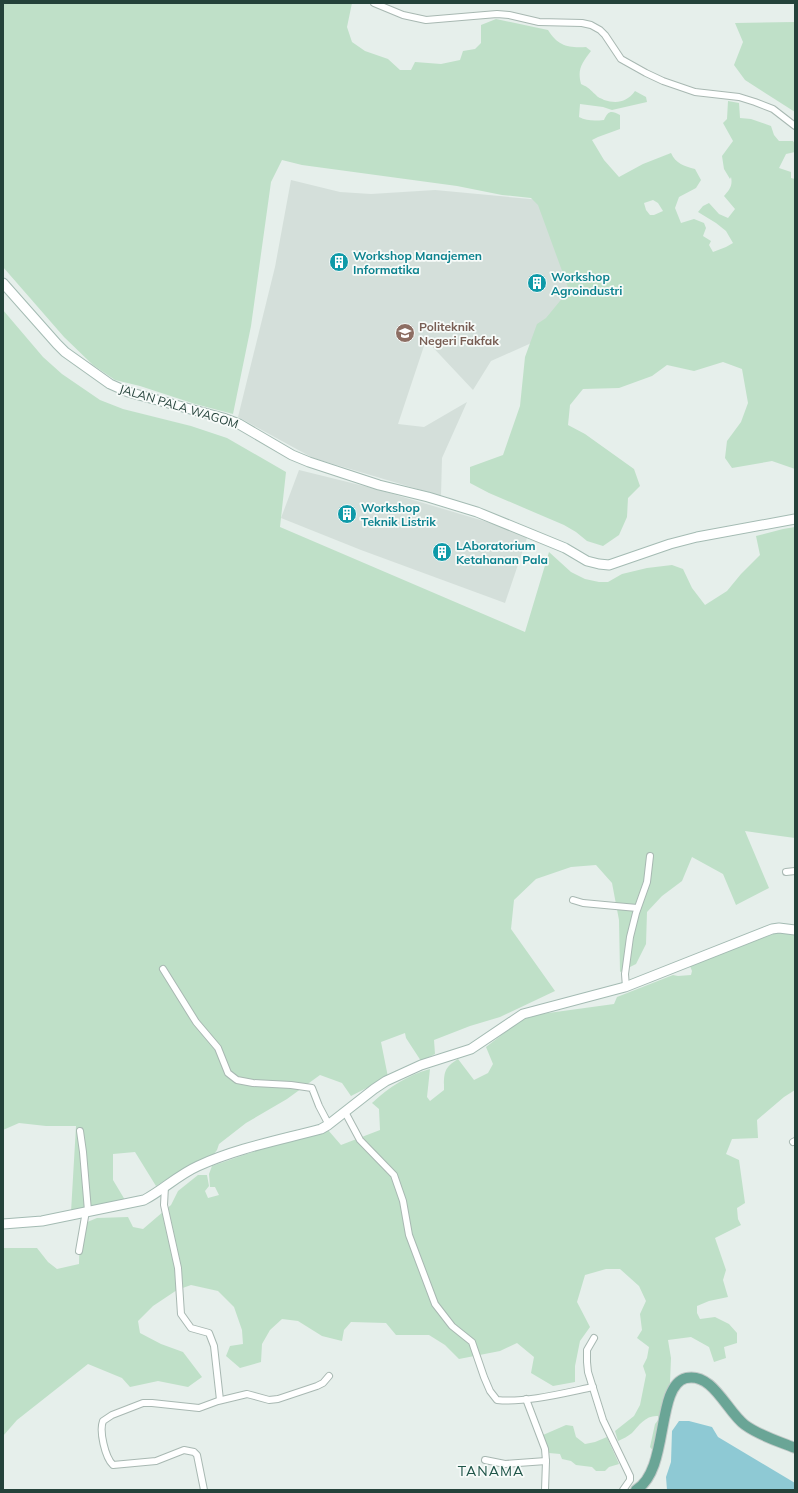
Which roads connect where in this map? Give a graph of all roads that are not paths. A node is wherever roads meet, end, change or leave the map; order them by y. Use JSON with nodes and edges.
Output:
{"nodes":[{"id":1,"x":374,"y":3,"type":"edge"},
{"id":2,"x":795,"y":126,"type":"edge"},
{"id":3,"x":3,"y":283,"type":"edge"},
{"id":4,"x":795,"y":519,"type":"edge"},
{"id":5,"x":650,"y":856,"type":"dead end"},
{"id":6,"x":795,"y":871,"type":"edge"},
{"id":7,"x":786,"y":872,"type":"dead end"},
{"id":8,"x":573,"y":900,"type":"dead end"},
{"id":9,"x":637,"y":908,"type":"junction"},
{"id":10,"x":795,"y":930,"type":"edge"},
{"id":11,"x":163,"y":969,"type":"dead end"},
{"id":12,"x":626,"y":987,"type":"junction"},
{"id":13,"x":346,"y":1112,"type":"junction"},
{"id":14,"x":329,"y":1125,"type":"junction"},
{"id":15,"x":80,"y":1131,"type":"dead end"},
{"id":16,"x":165,"y":1186,"type":"junction"},
{"id":17,"x":87,"y":1211,"type":"junction"},
{"id":18,"x":3,"y":1224,"type":"edge"},
{"id":19,"x":79,"y":1251,"type":"dead end"},
{"id":20,"x":594,"y":1338,"type":"dead end"},
{"id":21,"x":329,"y":1376,"type":"dead end"},
{"id":22,"x":593,"y":1387,"type":"junction"},
{"id":23,"x":526,"y":1399,"type":"junction"},
{"id":24,"x":220,"y":1400,"type":"junction"},
{"id":25,"x":795,"y":1448,"type":"edge"},
{"id":26,"x":485,"y":1460,"type":"dead end"},
{"id":27,"x":546,"y":1461,"type":"junction"},
{"id":28,"x":204,"y":1490,"type":"edge"},
{"id":29,"x":545,"y":1490,"type":"edge"},
{"id":30,"x":623,"y":1490,"type":"edge"},
{"id":31,"x":636,"y":1490,"type":"edge"}],
"edges":[{"from":1,"to":2,"type":"street"},
{"from":3,"to":4,"type":"main road","name":"JALAN PALA WAGOM"},
{"from":5,"to":9,"type":"street"},
{"from":6,"to":7,"type":"street"},
{"from":8,"to":9,"type":"street"},
{"from":9,"to":12,"type":"street"},
{"from":10,"to":12,"type":"main road"},
{"from":11,"to":14,"type":"street"},
{"from":12,"to":13,"type":"main road"},
{"from":13,"to":14,"type":"main road"},
{"from":13,"to":23,"type":"street"},
{"from":14,"to":16,"type":"main road"},
{"from":15,"to":17,"type":"street"},
{"from":16,"to":17,"type":"main road"},
{"from":16,"to":24,"type":"street"},
{"from":17,"to":18,"type":"main road"},
{"from":17,"to":19,"type":"street"},
{"from":20,"to":22,"type":"street"},
{"from":21,"to":24,"type":"street"},
{"from":22,"to":23,"type":"street"},
{"from":22,"to":30,"type":"street"},
{"from":23,"to":27,"type":"street"},
{"from":24,"to":28,"type":"street"},
{"from":25,"to":31,"type":"main road"},
{"from":26,"to":27,"type":"street"},
{"from":27,"to":29,"type":"street"}]}
